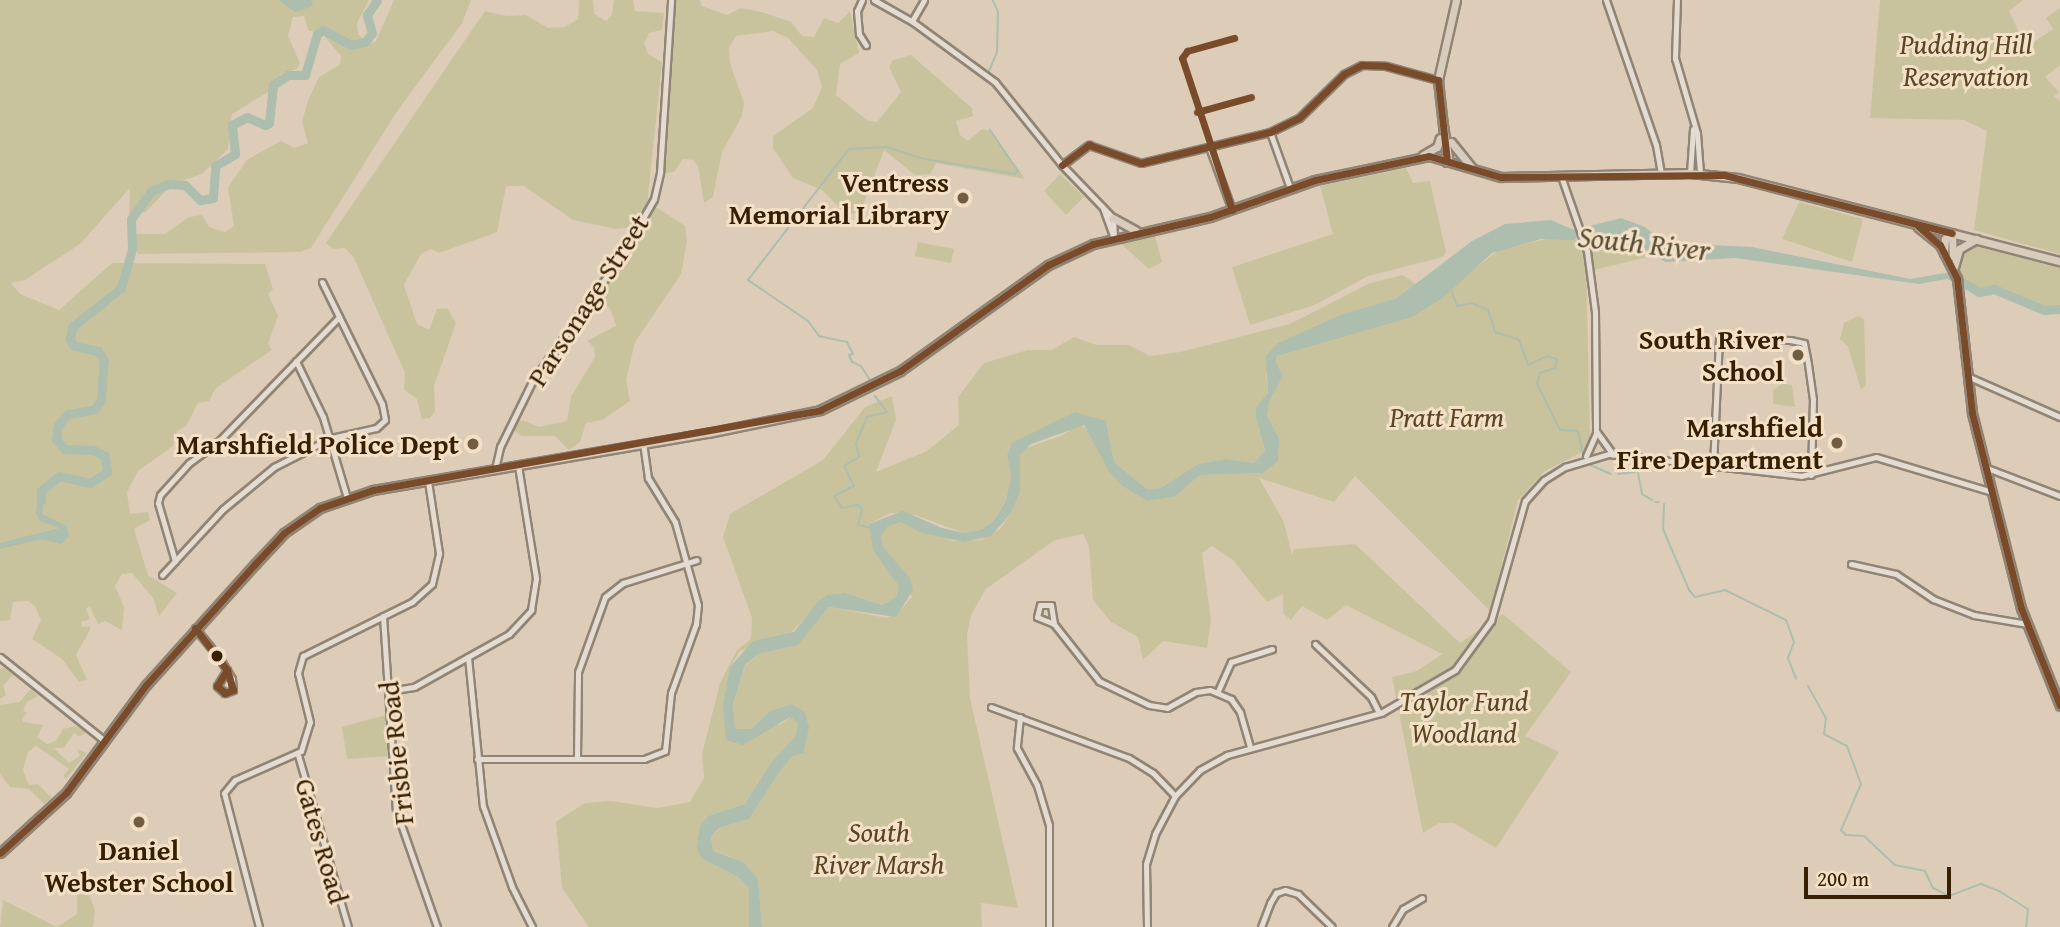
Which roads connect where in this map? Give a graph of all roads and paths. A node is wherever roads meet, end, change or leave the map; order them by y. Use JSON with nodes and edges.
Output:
{"nodes":[{"id":1,"x":671,"y":0,"type":"edge"},
{"id":2,"x":862,"y":0,"type":"edge"},
{"id":3,"x":874,"y":0,"type":"edge"},
{"id":4,"x":924,"y":0,"type":"edge"},
{"id":5,"x":1456,"y":0,"type":"edge"},
{"id":6,"x":1606,"y":0,"type":"edge"},
{"id":7,"x":1677,"y":0,"type":"edge"},
{"id":8,"x":912,"y":21,"type":"junction"},
{"id":9,"x":866,"y":45,"type":"dead end"},
{"id":10,"x":1438,"y":80,"type":"junction"},
{"id":11,"x":1440,"y":117,"type":"junction"},
{"id":12,"x":1693,"y":129,"type":"junction"},
{"id":13,"x":1440,"y":130,"type":"junction"},
{"id":14,"x":1270,"y":132,"type":"junction"},
{"id":15,"x":1448,"y":139,"type":"junction"},
{"id":16,"x":1209,"y":147,"type":"junction"},
{"id":17,"x":1411,"y":157,"type":"junction"},
{"id":18,"x":1447,"y":162,"type":"junction"},
{"id":19,"x":1062,"y":165,"type":"junction"},
{"id":20,"x":1475,"y":171,"type":"junction"},
{"id":21,"x":1661,"y":173,"type":"junction"},
{"id":22,"x":1690,"y":173,"type":"junction"},
{"id":23,"x":1700,"y":173,"type":"junction"},
{"id":24,"x":1561,"y":176,"type":"junction"},
{"id":25,"x":1290,"y":188,"type":"junction"},
{"id":26,"x":1103,"y":208,"type":"junction"},
{"id":27,"x":1232,"y":210,"type":"junction"},
{"id":28,"x":1113,"y":218,"type":"junction"},
{"id":29,"x":1915,"y":224,"type":"junction"},
{"id":30,"x":1140,"y":232,"type":"junction"},
{"id":31,"x":1952,"y":233,"type":"junction"},
{"id":32,"x":1114,"y":238,"type":"junction"},
{"id":33,"x":1976,"y":239,"type":"junction"},
{"id":34,"x":1944,"y":253,"type":"junction"},
{"id":35,"x":2060,"y":261,"type":"edge"},
{"id":36,"x":1955,"y":273,"type":"junction"},
{"id":37,"x":323,"y":282,"type":"dead end"},
{"id":38,"x":339,"y":317,"type":"junction"},
{"id":39,"x":296,"y":361,"type":"junction"},
{"id":40,"x":1966,"y":375,"type":"junction"},
{"id":41,"x":2060,"y":417,"type":"edge"},
{"id":42,"x":1596,"y":431,"type":"junction"},
{"id":43,"x":331,"y":438,"type":"junction"},
{"id":44,"x":643,"y":444,"type":"junction"},
{"id":45,"x":1613,"y":454,"type":"junction"},
{"id":46,"x":1585,"y":458,"type":"junction"},
{"id":47,"x":518,"y":466,"type":"junction"},
{"id":48,"x":1713,"y":466,"type":"junction"},
{"id":49,"x":1987,"y":468,"type":"junction"},
{"id":50,"x":495,"y":469,"type":"junction"},
{"id":51,"x":1811,"y":475,"type":"junction"},
{"id":52,"x":428,"y":481,"type":"junction"},
{"id":53,"x":1992,"y":492,"type":"junction"},
{"id":54,"x":2060,"y":496,"type":"edge"},
{"id":55,"x":347,"y":498,"type":"junction"},
{"id":56,"x":697,"y":560,"type":"dead end"},
{"id":57,"x":176,"y":561,"type":"junction"},
{"id":58,"x":686,"y":563,"type":"junction"},
{"id":59,"x":1851,"y":564,"type":"dead end"},
{"id":60,"x":162,"y":575,"type":"dead end"},
{"id":61,"x":383,"y":616,"type":"junction"},
{"id":62,"x":1054,"y":624,"type":"dead end"},
{"id":63,"x":2027,"y":624,"type":"junction"},
{"id":64,"x":195,"y":628,"type":"junction"},
{"id":65,"x":1315,"y":644,"type":"dead end"},
{"id":66,"x":1272,"y":649,"type":"dead end"},
{"id":67,"x":0,"y":657,"type":"edge"},
{"id":68,"x":468,"y":657,"type":"junction"},
{"id":69,"x":227,"y":670,"type":"dead end"},
{"id":70,"x":388,"y":691,"type":"junction"},
{"id":71,"x":1218,"y":691,"type":"junction"},
{"id":72,"x":2060,"y":706,"type":"edge"},
{"id":73,"x":991,"y":707,"type":"dead end"},
{"id":74,"x":1379,"y":713,"type":"junction"},
{"id":75,"x":1020,"y":717,"type":"junction"},
{"id":76,"x":105,"y":741,"type":"junction"},
{"id":77,"x":1250,"y":746,"type":"junction"},
{"id":78,"x":298,"y":755,"type":"junction"},
{"id":79,"x":576,"y":758,"type":"junction"},
{"id":80,"x":477,"y":759,"type":"junction"},
{"id":81,"x":1175,"y":796,"type":"junction"},
{"id":82,"x":0,"y":853,"type":"edge"},
{"id":83,"x":1422,"y":898,"type":"dead end"},
{"id":84,"x":259,"y":927,"type":"edge"},
{"id":85,"x":348,"y":927,"type":"edge"},
{"id":86,"x":437,"y":927,"type":"edge"},
{"id":87,"x":532,"y":927,"type":"edge"},
{"id":88,"x":1049,"y":927,"type":"edge"},
{"id":89,"x":1147,"y":927,"type":"edge"},
{"id":90,"x":1261,"y":927,"type":"edge"},
{"id":91,"x":1332,"y":927,"type":"edge"},
{"id":92,"x":1392,"y":927,"type":"edge"}],
"edges":[{"from":1,"to":50,"type":"street","name":"Parsonage Street"},
{"from":2,"to":9,"type":"street"},
{"from":3,"to":8,"type":"street"},
{"from":4,"to":8,"type":"street"},
{"from":5,"to":10,"type":"main road"},
{"from":6,"to":21,"type":"street"},
{"from":7,"to":12,"type":"street"},
{"from":8,"to":19,"type":"street"},
{"from":10,"to":11,"type":"main road"},
{"from":10,"to":14,"type":"street"},
{"from":11,"to":13,"type":"main road"},
{"from":11,"to":15,"type":"main road"},
{"from":12,"to":22,"type":"street"},
{"from":12,"to":23,"type":"street"},
{"from":13,"to":17,"type":"main road"},
{"from":13,"to":18,"type":"main road"},
{"from":14,"to":16,"type":"street"},
{"from":14,"to":25,"type":"street"},
{"from":15,"to":18,"type":"main road"},
{"from":15,"to":20,"type":"main road"},
{"from":16,"to":19,"type":"street"},
{"from":16,"to":27,"type":"street"},
{"from":17,"to":18,"type":"main road"},
{"from":17,"to":25,"type":"main road"},
{"from":18,"to":20,"type":"main road"},
{"from":19,"to":26,"type":"street"},
{"from":20,"to":24,"type":"main road"},
{"from":21,"to":22,"type":"main road"},
{"from":21,"to":24,"type":"main road"},
{"from":22,"to":23,"type":"main road"},
{"from":23,"to":29,"type":"main road"},
{"from":24,"to":42,"type":"street"},
{"from":25,"to":27,"type":"main road"},
{"from":26,"to":28,"type":"street"},
{"from":26,"to":32,"type":"street"},
{"from":27,"to":30,"type":"main road"},
{"from":28,"to":30,"type":"main road"},
{"from":28,"to":32,"type":"street"},
{"from":29,"to":31,"type":"main road"},
{"from":29,"to":34,"type":"main road"},
{"from":30,"to":32,"type":"main road"},
{"from":31,"to":33,"type":"main road"},
{"from":31,"to":34,"type":"main road"},
{"from":31,"to":36,"type":"main road"},
{"from":32,"to":44,"type":"main road"},
{"from":33,"to":35,"type":"main road"},
{"from":33,"to":36,"type":"main road"},
{"from":34,"to":36,"type":"main road"},
{"from":36,"to":40,"type":"main road"},
{"from":37,"to":38,"type":"street"},
{"from":38,"to":39,"type":"street"},
{"from":38,"to":43,"type":"street"},
{"from":39,"to":43,"type":"street"},
{"from":39,"to":57,"type":"street"},
{"from":40,"to":41,"type":"street"},
{"from":40,"to":49,"type":"main road"},
{"from":42,"to":45,"type":"street"},
{"from":42,"to":46,"type":"street"},
{"from":43,"to":55,"type":"street"},
{"from":43,"to":57,"type":"street"},
{"from":44,"to":47,"type":"main road"},
{"from":44,"to":58,"type":"street"},
{"from":45,"to":46,"type":"street"},
{"from":45,"to":48,"type":"street"},
{"from":46,"to":74,"type":"street"},
{"from":47,"to":50,"type":"main road"},
{"from":47,"to":68,"type":"street"},
{"from":48,"to":51,"type":"street"},
{"from":48,"to":51,"type":"street"},
{"from":49,"to":53,"type":"main road"},
{"from":49,"to":54,"type":"street"},
{"from":50,"to":52,"type":"main road"},
{"from":51,"to":53,"type":"street"},
{"from":52,"to":55,"type":"main road"},
{"from":52,"to":61,"type":"street"},
{"from":53,"to":63,"type":"main road"},
{"from":55,"to":64,"type":"main road"},
{"from":56,"to":58,"type":"street"},
{"from":57,"to":60,"type":"street"},
{"from":58,"to":79,"type":"street"},
{"from":58,"to":79,"type":"street"},
{"from":59,"to":63,"type":"street"},
{"from":61,"to":70,"type":"street","name":"Frisbie Road"},
{"from":61,"to":78,"type":"street"},
{"from":62,"to":71,"type":"street"},
{"from":63,"to":72,"type":"main road"},
{"from":64,"to":69,"type":"street"},
{"from":64,"to":76,"type":"main road"},
{"from":65,"to":74,"type":"street"},
{"from":66,"to":71,"type":"street"},
{"from":67,"to":76,"type":"street"},
{"from":68,"to":70,"type":"street"},
{"from":68,"to":80,"type":"street"},
{"from":70,"to":86,"type":"street","name":"Frisbie Road"},
{"from":71,"to":77,"type":"street"},
{"from":73,"to":75,"type":"street"},
{"from":74,"to":77,"type":"street"},
{"from":75,"to":81,"type":"street"},
{"from":75,"to":88,"type":"street"},
{"from":76,"to":82,"type":"main road"},
{"from":77,"to":81,"type":"street"},
{"from":78,"to":84,"type":"street"},
{"from":78,"to":85,"type":"street","name":"Gates Road"},
{"from":79,"to":80,"type":"street"},
{"from":80,"to":87,"type":"street"},
{"from":81,"to":89,"type":"street"},
{"from":83,"to":92,"type":"street"},
{"from":90,"to":91,"type":"street"}]}
